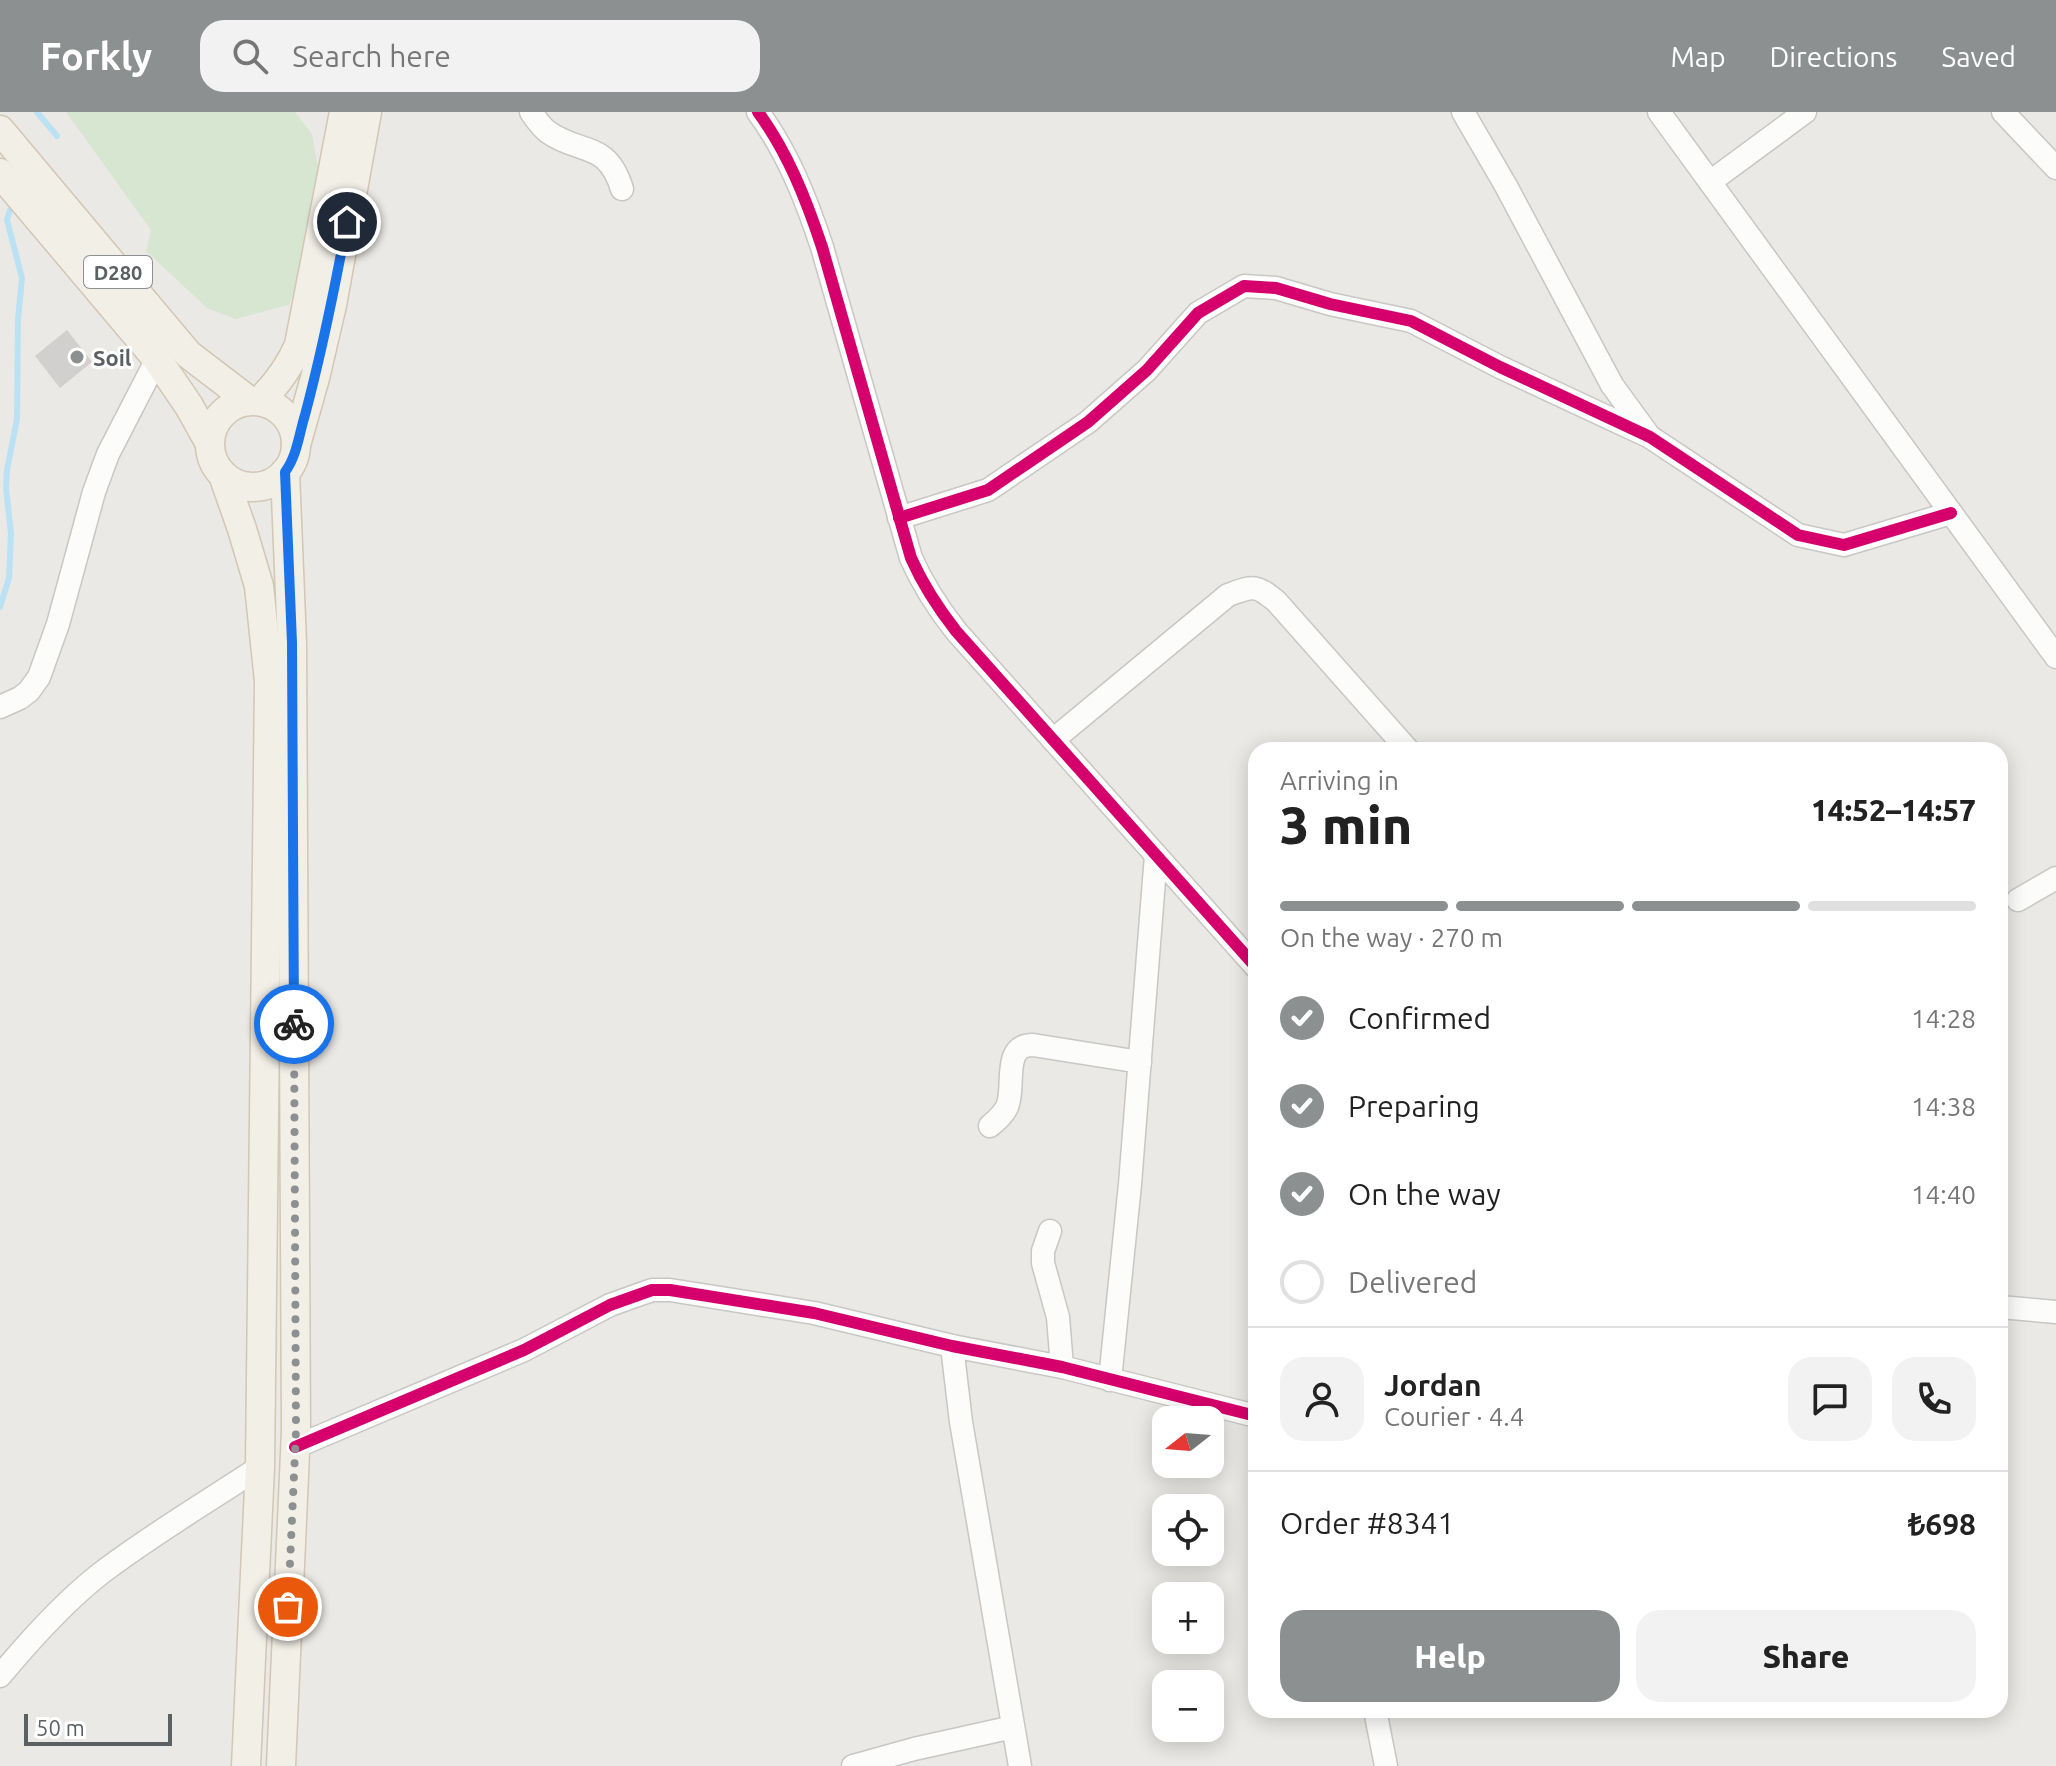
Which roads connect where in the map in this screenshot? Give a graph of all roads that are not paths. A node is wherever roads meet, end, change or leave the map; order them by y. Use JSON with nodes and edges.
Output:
{"nodes":[{"id":1,"x":344,"y":112,"type":"edge"},
{"id":2,"x":367,"y":112,"type":"edge"},
{"id":3,"x":531,"y":112,"type":"edge"},
{"id":4,"x":758,"y":112,"type":"edge"},
{"id":5,"x":1463,"y":112,"type":"edge"},
{"id":6,"x":1659,"y":112,"type":"edge"},
{"id":7,"x":1805,"y":112,"type":"edge"},
{"id":8,"x":2011,"y":115,"type":"edge"},
{"id":9,"x":0,"y":130,"type":"edge"},
{"id":10,"x":2056,"y":168,"type":"edge"},
{"id":11,"x":2,"y":179,"type":"edge"},
{"id":12,"x":1710,"y":182,"type":"junction"},
{"id":13,"x":622,"y":189,"type":"dead end"},
{"id":14,"x":157,"y":359,"type":"junction"},
{"id":15,"x":254,"y":401,"type":"junction"},
{"id":16,"x":1650,"y":437,"type":"junction"},
{"id":17,"x":209,"y":442,"type":"junction"},
{"id":18,"x":296,"y":445,"type":"junction"},
{"id":19,"x":285,"y":472,"type":"junction"},
{"id":20,"x":223,"y":475,"type":"junction"},
{"id":21,"x":1951,"y":513,"type":"junction"},
{"id":22,"x":899,"y":518,"type":"junction"},
{"id":23,"x":2056,"y":657,"type":"edge"},
{"id":24,"x":0,"y":707,"type":"edge"},
{"id":25,"x":1053,"y":740,"type":"junction"},
{"id":26,"x":1401,"y":742,"type":"edge"},
{"id":27,"x":1156,"y":855,"type":"junction"},
{"id":28,"x":2056,"y":878,"type":"edge"},
{"id":29,"x":2018,"y":900,"type":"dead end"},
{"id":30,"x":1248,"y":958,"type":"edge"},
{"id":31,"x":1140,"y":1062,"type":"junction"},
{"id":32,"x":990,"y":1126,"type":"dead end"},
{"id":33,"x":1050,"y":1231,"type":"dead end"},
{"id":34,"x":2008,"y":1308,"type":"edge"},
{"id":35,"x":2056,"y":1312,"type":"edge"},
{"id":36,"x":952,"y":1346,"type":"junction"},
{"id":37,"x":1062,"y":1367,"type":"junction"},
{"id":38,"x":1110,"y":1380,"type":"junction"},
{"id":39,"x":1248,"y":1414,"type":"edge"},
{"id":40,"x":295,"y":1447,"type":"junction"},
{"id":41,"x":260,"y":1467,"type":"junction"},
{"id":42,"x":0,"y":1676,"type":"edge"},
{"id":43,"x":1377,"y":1718,"type":"edge"},
{"id":44,"x":1013,"y":1727,"type":"junction"},
{"id":45,"x":246,"y":1766,"type":"edge"},
{"id":46,"x":281,"y":1766,"type":"edge"},
{"id":47,"x":853,"y":1766,"type":"edge"},
{"id":48,"x":1020,"y":1766,"type":"edge"},
{"id":49,"x":1386,"y":1766,"type":"edge"}],
"edges":[{"from":1,"to":15,"type":"main road"},
{"from":2,"to":18,"type":"main road"},
{"from":3,"to":13,"type":"street"},
{"from":4,"to":22,"type":"street"},
{"from":5,"to":16,"type":"street"},
{"from":6,"to":12,"type":"street"},
{"from":7,"to":12,"type":"street"},
{"from":8,"to":10,"type":"street"},
{"from":9,"to":15,"type":"main road","number":"D280"},
{"from":11,"to":14,"type":"main road","number":"D280"},
{"from":12,"to":21,"type":"street"},
{"from":14,"to":17,"type":"main road","number":"D280"},
{"from":14,"to":24,"type":"street"},
{"from":15,"to":17,"type":"main road"},
{"from":15,"to":18,"type":"main road","number":"D280"},
{"from":16,"to":21,"type":"street"},
{"from":16,"to":22,"type":"street"},
{"from":17,"to":20,"type":"main road","number":"D280"},
{"from":18,"to":19,"type":"main road"},
{"from":19,"to":20,"type":"main road"},
{"from":19,"to":40,"type":"main road"},
{"from":20,"to":41,"type":"main road","number":"D280"},
{"from":21,"to":23,"type":"street"},
{"from":22,"to":25,"type":"street"},
{"from":25,"to":26,"type":"street"},
{"from":25,"to":27,"type":"street"},
{"from":27,"to":30,"type":"street"},
{"from":27,"to":31,"type":"street"},
{"from":28,"to":29,"type":"street"},
{"from":31,"to":32,"type":"street"},
{"from":31,"to":38,"type":"street"},
{"from":33,"to":37,"type":"street"},
{"from":34,"to":35,"type":"street"},
{"from":36,"to":37,"type":"street"},
{"from":36,"to":40,"type":"street"},
{"from":36,"to":44,"type":"street"},
{"from":37,"to":38,"type":"street"},
{"from":38,"to":39,"type":"street"},
{"from":40,"to":46,"type":"main road"},
{"from":41,"to":42,"type":"street"},
{"from":41,"to":45,"type":"main road","number":"D280"},
{"from":43,"to":49,"type":"street"},
{"from":44,"to":47,"type":"street"},
{"from":44,"to":48,"type":"street"}]}
